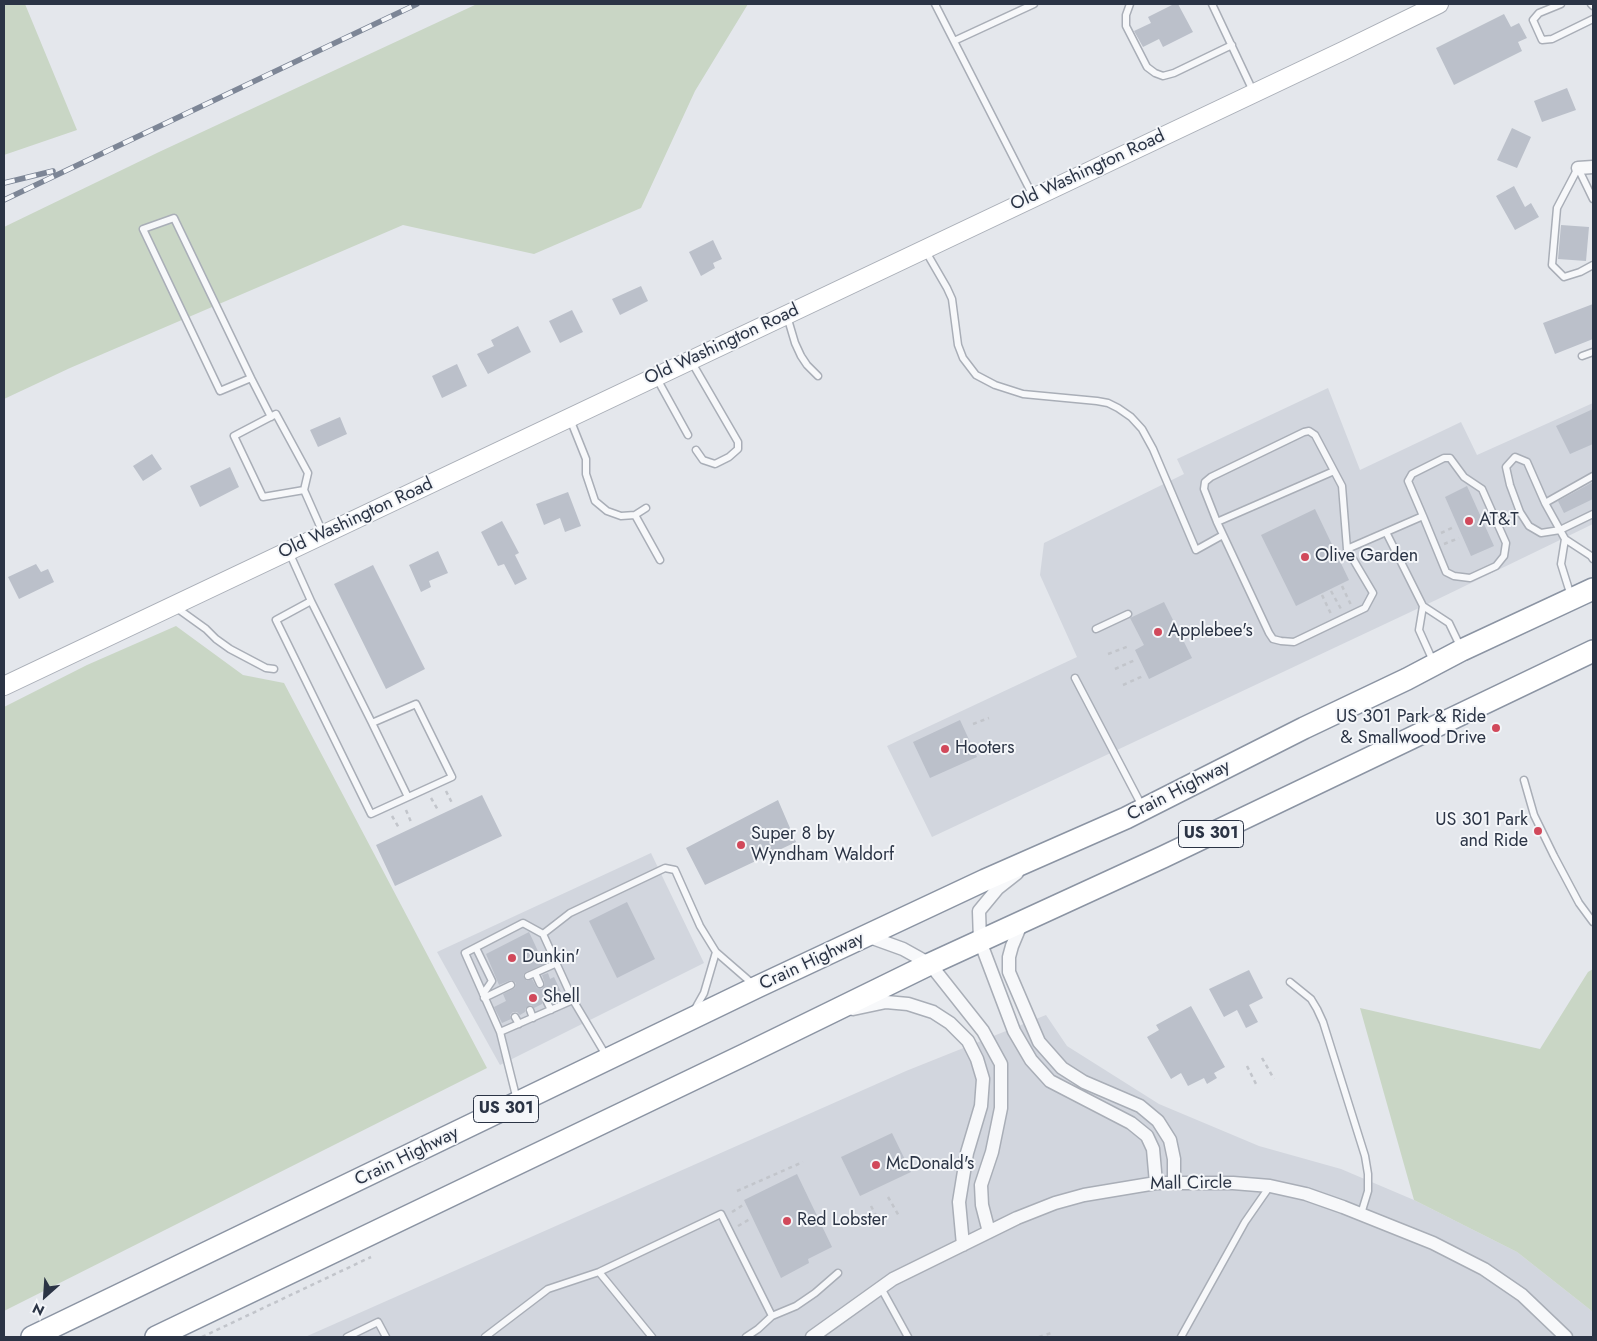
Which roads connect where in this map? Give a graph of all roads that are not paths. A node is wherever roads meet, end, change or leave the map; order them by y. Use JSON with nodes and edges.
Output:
{"nodes":[{"id":1,"x":935,"y":4,"type":"edge"},
{"id":2,"x":1034,"y":4,"type":"edge"},
{"id":3,"x":1130,"y":4,"type":"edge"},
{"id":4,"x":1212,"y":4,"type":"edge"},
{"id":5,"x":1440,"y":4,"type":"edge"},
{"id":6,"x":1562,"y":4,"type":"edge"},
{"id":7,"x":1593,"y":19,"type":"edge"},
{"id":8,"x":954,"y":41,"type":"junction"},
{"id":9,"x":1232,"y":45,"type":"junction"},
{"id":10,"x":1254,"y":92,"type":"junction"},
{"id":11,"x":1593,"y":167,"type":"edge"},
{"id":12,"x":1578,"y":168,"type":"junction"},
{"id":13,"x":1034,"y":197,"type":"junction"},
{"id":14,"x":1593,"y":199,"type":"edge"},
{"id":15,"x":925,"y":249,"type":"junction"},
{"id":16,"x":1593,"y":264,"type":"edge"},
{"id":17,"x":786,"y":314,"type":"junction"},
{"id":18,"x":1593,"y":352,"type":"edge"},
{"id":19,"x":1582,"y":356,"type":"dead end"},
{"id":20,"x":690,"y":360,"type":"junction"},
{"id":21,"x":656,"y":376,"type":"junction"},
{"id":22,"x":818,"y":376,"type":"dead end"},
{"id":23,"x":250,"y":378,"type":"junction"},
{"id":24,"x":271,"y":417,"type":"junction"},
{"id":25,"x":570,"y":418,"type":"junction"},
{"id":26,"x":688,"y":435,"type":"dead end"},
{"id":27,"x":696,"y":450,"type":"dead end"},
{"id":28,"x":1334,"y":471,"type":"junction"},
{"id":29,"x":1593,"y":476,"type":"edge"},
{"id":30,"x":304,"y":490,"type":"junction"},
{"id":31,"x":1545,"y":503,"type":"junction"},
{"id":32,"x":646,"y":508,"type":"dead end"},
{"id":33,"x":1593,"y":514,"type":"edge"},
{"id":34,"x":635,"y":515,"type":"junction"},
{"id":35,"x":1423,"y":516,"type":"junction"},
{"id":36,"x":1217,"y":522,"type":"junction"},
{"id":37,"x":1560,"y":530,"type":"junction"},
{"id":38,"x":1386,"y":532,"type":"junction"},
{"id":39,"x":324,"y":534,"type":"junction"},
{"id":40,"x":1223,"y":535,"type":"junction"},
{"id":41,"x":1564,"y":539,"type":"junction"},
{"id":42,"x":1348,"y":549,"type":"junction"},
{"id":43,"x":289,"y":551,"type":"junction"},
{"id":44,"x":1593,"y":559,"type":"edge"},
{"id":45,"x":660,"y":560,"type":"dead end"},
{"id":46,"x":1593,"y":589,"type":"edge"},
{"id":47,"x":1572,"y":600,"type":"junction"},
{"id":48,"x":311,"y":601,"type":"junction"},
{"id":49,"x":173,"y":606,"type":"junction"},
{"id":50,"x":1423,"y":606,"type":"junction"},
{"id":51,"x":1128,"y":614,"type":"dead end"},
{"id":52,"x":1096,"y":628,"type":"dead end"},
{"id":53,"x":1462,"y":650,"type":"junction"},
{"id":54,"x":1593,"y":651,"type":"edge"},
{"id":55,"x":1434,"y":664,"type":"junction"},
{"id":56,"x":274,"y":669,"type":"dead end"},
{"id":57,"x":1075,"y":678,"type":"dead end"},
{"id":58,"x":4,"y":686,"type":"edge"},
{"id":59,"x":372,"y":723,"type":"junction"},
{"id":60,"x":1524,"y":780,"type":"dead end"},
{"id":61,"x":404,"y":799,"type":"junction"},
{"id":62,"x":1144,"y":809,"type":"junction"},
{"id":63,"x":1035,"y":858,"type":"junction"},
{"id":64,"x":1022,"y":922,"type":"junction"},
{"id":65,"x":1593,"y":922,"type":"edge"},
{"id":66,"x":543,"y":934,"type":"junction"},
{"id":67,"x":867,"y":936,"type":"junction"},
{"id":68,"x":980,"y":941,"type":"junction"},
{"id":69,"x":476,"y":948,"type":"junction"},
{"id":70,"x":716,"y":952,"type":"junction"},
{"id":71,"x":557,"y":963,"type":"junction"},
{"id":72,"x":930,"y":964,"type":"junction"},
{"id":73,"x":536,"y":973,"type":"junction"},
{"id":74,"x":528,"y":976,"type":"dead end"},
{"id":75,"x":1290,"y":982,"type":"dead end"},
{"id":76,"x":540,"y":984,"type":"dead end"},
{"id":77,"x":511,"y":985,"type":"dead end"},
{"id":78,"x":757,"y":987,"type":"junction"},
{"id":79,"x":484,"y":996,"type":"junction"},
{"id":80,"x":573,"y":1000,"type":"junction"},
{"id":81,"x":547,"y":1002,"type":"dead end"},
{"id":82,"x":530,"y":1010,"type":"dead end"},
{"id":83,"x":551,"y":1010,"type":"junction"},
{"id":84,"x":829,"y":1014,"type":"junction"},
{"id":85,"x":515,"y":1017,"type":"dead end"},
{"id":86,"x":533,"y":1018,"type":"junction"},
{"id":87,"x":689,"y":1020,"type":"junction"},
{"id":88,"x":519,"y":1024,"type":"junction"},
{"id":89,"x":500,"y":1032,"type":"junction"},
{"id":90,"x":608,"y":1060,"type":"junction"},
{"id":91,"x":518,"y":1103,"type":"junction"},
{"id":92,"x":1174,"y":1183,"type":"junction"},
{"id":93,"x":1156,"y":1184,"type":"junction"},
{"id":94,"x":1270,"y":1186,"type":"junction"},
{"id":95,"x":1362,"y":1214,"type":"junction"},
{"id":96,"x":989,"y":1232,"type":"junction"},
{"id":97,"x":963,"y":1244,"type":"junction"},
{"id":98,"x":599,"y":1272,"type":"junction"},
{"id":99,"x":838,"y":1273,"type":"dead end"},
{"id":100,"x":881,"y":1288,"type":"junction"},
{"id":101,"x":772,"y":1316,"type":"junction"},
{"id":102,"x":32,"y":1337,"type":"edge"},
{"id":103,"x":156,"y":1337,"type":"edge"},
{"id":104,"x":347,"y":1337,"type":"edge"},
{"id":105,"x":386,"y":1337,"type":"edge"},
{"id":106,"x":485,"y":1337,"type":"edge"},
{"id":107,"x":652,"y":1337,"type":"edge"},
{"id":108,"x":746,"y":1337,"type":"edge"},
{"id":109,"x":812,"y":1337,"type":"edge"},
{"id":110,"x":908,"y":1337,"type":"edge"},
{"id":111,"x":1180,"y":1337,"type":"edge"},
{"id":112,"x":1566,"y":1337,"type":"edge"}],
"edges":[{"from":1,"to":8,"type":"lane"},
{"from":2,"to":8,"type":"lane"},
{"from":3,"to":9,"type":"lane"},
{"from":4,"to":9,"type":"lane"},
{"from":5,"to":10,"type":"main road","name":"Old Washington Road"},
{"from":6,"to":7,"type":"lane"},
{"from":8,"to":13,"type":"lane"},
{"from":9,"to":10,"type":"lane"},
{"from":10,"to":13,"type":"main road","name":"Old Washington Road"},
{"from":11,"to":12,"type":"street"},
{"from":12,"to":14,"type":"lane"},
{"from":12,"to":16,"type":"lane"},
{"from":13,"to":15,"type":"main road","name":"Old Washington Road"},
{"from":15,"to":17,"type":"main road","name":"Old Washington Road"},
{"from":15,"to":40,"type":"lane"},
{"from":17,"to":20,"type":"main road","name":"Old Washington Road"},
{"from":17,"to":22,"type":"lane"},
{"from":18,"to":19,"type":"lane"},
{"from":20,"to":21,"type":"main road","name":"Old Washington Road"},
{"from":20,"to":27,"type":"lane"},
{"from":21,"to":25,"type":"main road","name":"Old Washington Road"},
{"from":21,"to":26,"type":"lane"},
{"from":23,"to":23,"type":"lane"},
{"from":23,"to":24,"type":"lane"},
{"from":24,"to":30,"type":"lane"},
{"from":24,"to":30,"type":"lane"},
{"from":25,"to":34,"type":"lane"},
{"from":25,"to":39,"type":"main road","name":"Old Washington Road"},
{"from":28,"to":36,"type":"lane"},
{"from":28,"to":36,"type":"lane"},
{"from":28,"to":42,"type":"lane"},
{"from":29,"to":31,"type":"lane"},
{"from":30,"to":39,"type":"lane"},
{"from":31,"to":37,"type":"lane"},
{"from":31,"to":37,"type":"lane"},
{"from":32,"to":34,"type":"lane"},
{"from":33,"to":37,"type":"lane"},
{"from":34,"to":45,"type":"lane"},
{"from":35,"to":35,"type":"lane"},
{"from":35,"to":38,"type":"lane"},
{"from":36,"to":40,"type":"lane"},
{"from":37,"to":41,"type":"lane"},
{"from":38,"to":42,"type":"lane"},
{"from":38,"to":50,"type":"lane"},
{"from":39,"to":43,"type":"main road","name":"Old Washington Road"},
{"from":40,"to":42,"type":"lane"},
{"from":41,"to":44,"type":"lane"},
{"from":41,"to":47,"type":"lane"},
{"from":43,"to":48,"type":"lane"},
{"from":43,"to":49,"type":"main road","name":"Old Washington Road"},
{"from":46,"to":47,"type":"highway","name":"Crain Highway","number":"US 301"},
{"from":47,"to":53,"type":"highway","name":"Crain Highway","number":"US 301"},
{"from":48,"to":59,"type":"lane"},
{"from":48,"to":61,"type":"lane"},
{"from":49,"to":56,"type":"lane"},
{"from":49,"to":58,"type":"main road","name":"Old Washington Road"},
{"from":50,"to":53,"type":"lane"},
{"from":50,"to":55,"type":"lane"},
{"from":51,"to":52,"type":"lane"},
{"from":53,"to":55,"type":"highway","name":"Crain Highway","number":"US 301"},
{"from":54,"to":64,"type":"highway","number":"US 301"},
{"from":55,"to":62,"type":"highway","name":"Crain Highway","number":"US 301"},
{"from":57,"to":62,"type":"lane"},
{"from":59,"to":61,"type":"lane"},
{"from":59,"to":61,"type":"lane"},
{"from":60,"to":65,"type":"lane"},
{"from":62,"to":63,"type":"highway","name":"Crain Highway","number":"US 301"},
{"from":63,"to":67,"type":"highway","name":"Crain Highway","number":"US 301"},
{"from":63,"to":68,"type":"street"},
{"from":64,"to":68,"type":"highway","number":"US 301"},
{"from":64,"to":92,"type":"street"},
{"from":66,"to":69,"type":"lane"},
{"from":66,"to":70,"type":"lane"},
{"from":66,"to":71,"type":"lane"},
{"from":67,"to":72,"type":"street"},
{"from":67,"to":78,"type":"highway","name":"Crain Highway","number":"US 301"},
{"from":68,"to":72,"type":"highway","number":"US 301"},
{"from":68,"to":93,"type":"street"},
{"from":69,"to":79,"type":"lane"},
{"from":69,"to":79,"type":"lane"},
{"from":70,"to":78,"type":"lane"},
{"from":70,"to":87,"type":"lane"},
{"from":71,"to":73,"type":"lane"},
{"from":71,"to":80,"type":"lane"},
{"from":72,"to":84,"type":"highway","number":"US 301"},
{"from":72,"to":96,"type":"street"},
{"from":73,"to":74,"type":"lane"},
{"from":73,"to":76,"type":"lane"},
{"from":75,"to":95,"type":"lane"},
{"from":77,"to":79,"type":"lane"},
{"from":78,"to":87,"type":"highway","name":"Crain Highway","number":"US 301"},
{"from":79,"to":89,"type":"lane"},
{"from":80,"to":83,"type":"lane"},
{"from":80,"to":90,"type":"lane"},
{"from":81,"to":83,"type":"lane"},
{"from":82,"to":86,"type":"lane"},
{"from":83,"to":86,"type":"lane"},
{"from":84,"to":97,"type":"street"},
{"from":84,"to":103,"type":"highway","number":"US 301"},
{"from":85,"to":88,"type":"lane"},
{"from":86,"to":88,"type":"lane"},
{"from":87,"to":90,"type":"highway","name":"Crain Highway","number":"US 301"},
{"from":88,"to":89,"type":"lane"},
{"from":89,"to":91,"type":"lane"},
{"from":90,"to":91,"type":"highway","name":"Crain Highway","number":"US 301"},
{"from":91,"to":102,"type":"highway","name":"Crain Highway","number":"US 301"},
{"from":92,"to":93,"type":"street","name":"Mall Circle"},
{"from":92,"to":94,"type":"street","name":"Mall Circle"},
{"from":93,"to":96,"type":"street","name":"Mall Circle"},
{"from":94,"to":95,"type":"street","name":"Mall Circle"},
{"from":94,"to":111,"type":"lane"},
{"from":95,"to":112,"type":"street","name":"Mall Circle"},
{"from":96,"to":97,"type":"street","name":"Mall Circle"},
{"from":97,"to":100,"type":"street","name":"Mall Circle"},
{"from":98,"to":101,"type":"lane"},
{"from":98,"to":106,"type":"lane"},
{"from":98,"to":107,"type":"lane"},
{"from":99,"to":101,"type":"lane"},
{"from":100,"to":109,"type":"street","name":"Mall Circle"},
{"from":100,"to":110,"type":"lane"},
{"from":101,"to":108,"type":"lane"},
{"from":104,"to":105,"type":"lane"}]}
